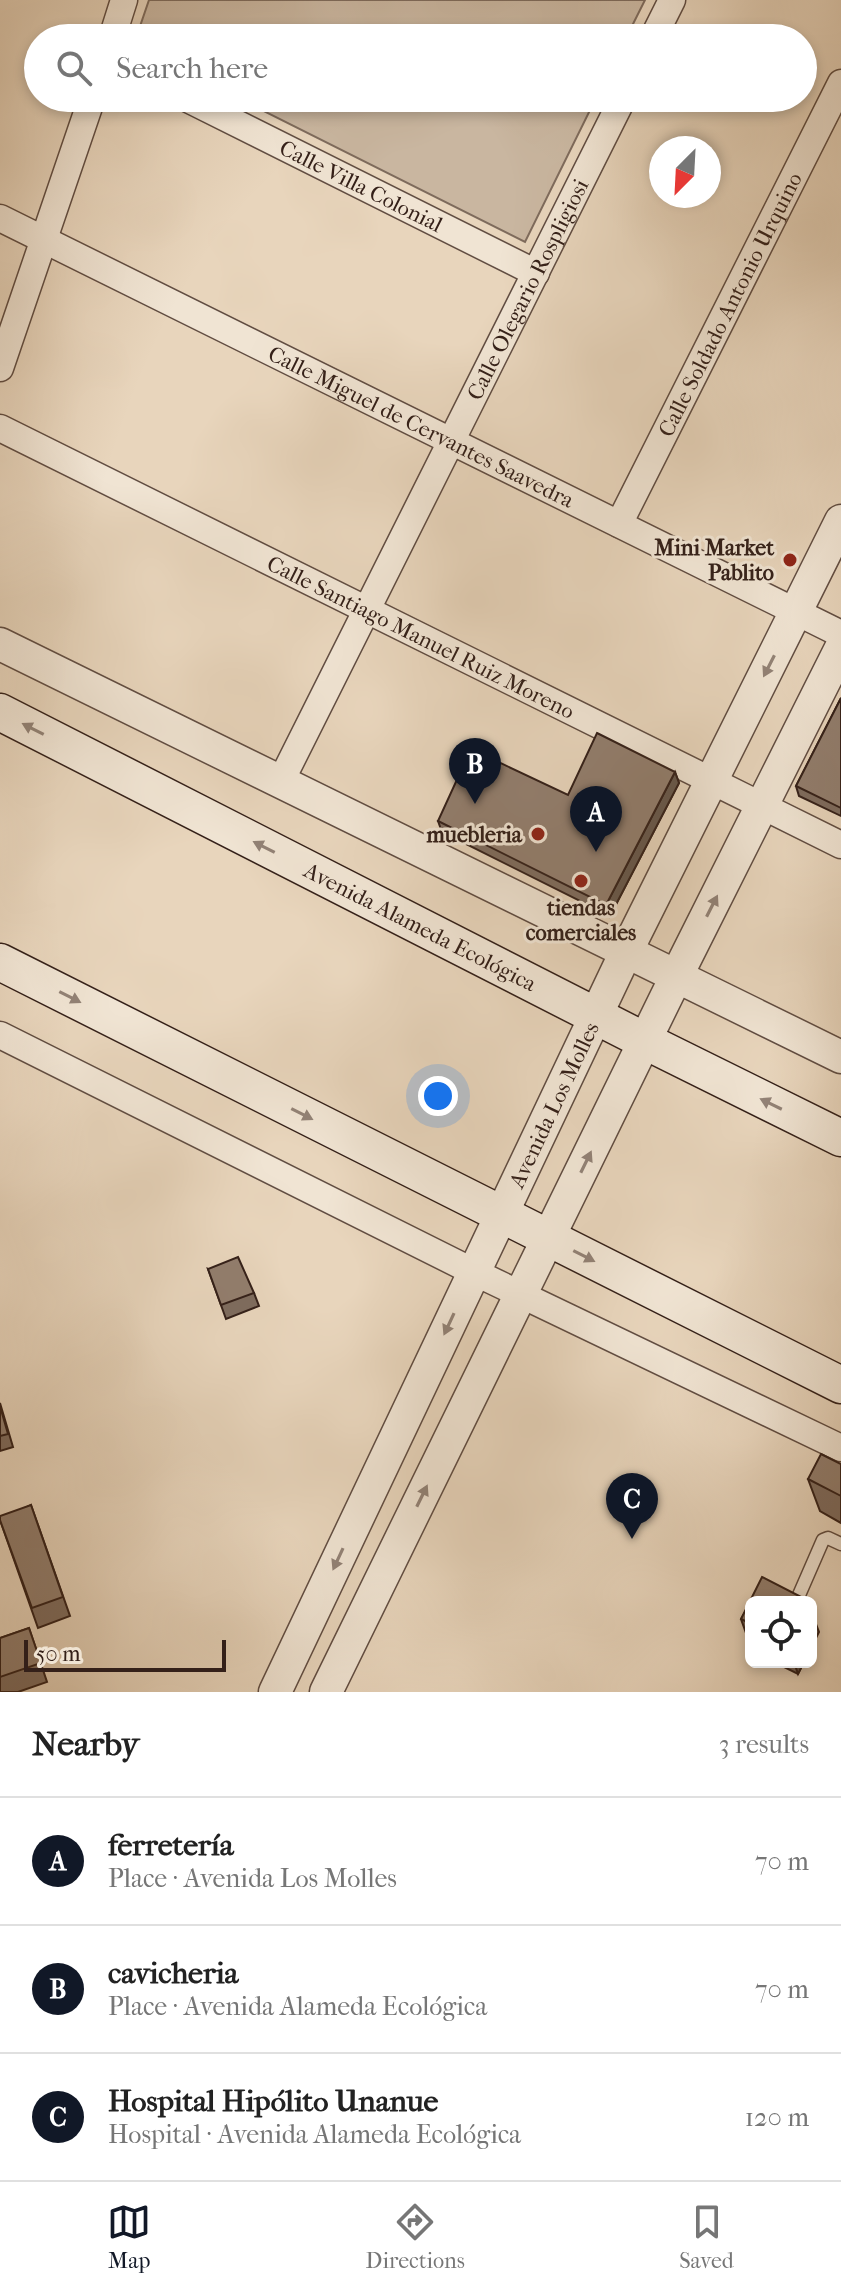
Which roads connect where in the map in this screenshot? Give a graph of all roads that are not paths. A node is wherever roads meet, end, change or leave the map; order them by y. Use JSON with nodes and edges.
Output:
{"nodes":[{"id":1,"x":124,"y":0,"type":"edge"},
{"id":2,"x":672,"y":0,"type":"edge"},
{"id":3,"x":116,"y":24,"type":"edge"},
{"id":4,"x":660,"y":24,"type":"edge"},
{"id":5,"x":841,"y":83,"type":"edge"},
{"id":6,"x":87,"y":112,"type":"edge"},
{"id":7,"x":214,"y":112,"type":"edge"},
{"id":8,"x":616,"y":112,"type":"edge"},
{"id":9,"x":0,"y":218,"type":"edge"},
{"id":10,"x":43,"y":240,"type":"junction"},
{"id":11,"x":536,"y":273,"type":"junction"},
{"id":12,"x":0,"y":368,"type":"edge"},
{"id":13,"x":0,"y":428,"type":"edge"},
{"id":14,"x":452,"y":441,"type":"junction"},
{"id":15,"x":841,"y":521,"type":"edge"},
{"id":16,"x":619,"y":524,"type":"junction"},
{"id":17,"x":366,"y":609,"type":"junction"},
{"id":18,"x":796,"y":611,"type":"junction"},
{"id":19,"x":841,"y":634,"type":"edge"},
{"id":20,"x":0,"y":644,"type":"edge"},
{"id":21,"x":841,"y":648,"type":"edge"},
{"id":22,"x":0,"y":712,"type":"edge"},
{"id":23,"x":281,"y":781,"type":"junction"},
{"id":24,"x":711,"y":781,"type":"junction"},
{"id":25,"x":762,"y":806,"type":"junction"},
{"id":26,"x":841,"y":845,"type":"edge"},
{"id":27,"x":627,"y":950,"type":"junction"},
{"id":28,"x":0,"y":962,"type":"edge"},
{"id":29,"x":677,"y":975,"type":"junction"},
{"id":30,"x":596,"y":1015,"type":"junction"},
{"id":31,"x":0,"y":1035,"type":"edge"},
{"id":32,"x":645,"y":1041,"type":"junction"},
{"id":33,"x":841,"y":1057,"type":"edge"},
{"id":34,"x":841,"y":1138,"type":"edge"},
{"id":35,"x":502,"y":1215,"type":"junction"},
{"id":36,"x":549,"y":1238,"type":"junction"},
{"id":37,"x":474,"y":1272,"type":"junction"},
{"id":38,"x":521,"y":1293,"type":"junction"},
{"id":39,"x":841,"y":1385,"type":"edge"},
{"id":40,"x":841,"y":1448,"type":"edge"},
{"id":41,"x":841,"y":1544,"type":"edge"},
{"id":42,"x":799,"y":1596,"type":"edge"},
{"id":43,"x":275,"y":1692,"type":"edge"},
{"id":44,"x":326,"y":1692,"type":"edge"}],
"edges":[{"from":1,"to":3,"type":"street"},
{"from":2,"to":4,"type":"street"},
{"from":5,"to":16,"type":"street","name":"Calle Soldado Antonio Urquino"},
{"from":6,"to":10,"type":"street"},
{"from":7,"to":11,"type":"street","name":"Calle Villa Colonial"},
{"from":8,"to":11,"type":"street","name":"Calle Olegario Rospligiosi"},
{"from":9,"to":10,"type":"street","name":"Calle Miguel de Cervantes Saavedra"},
{"from":10,"to":12,"type":"street"},
{"from":10,"to":14,"type":"street","name":"Calle Miguel de Cervantes Saavedra"},
{"from":11,"to":14,"type":"street","name":"Calle Olegario Rospligiosi"},
{"from":13,"to":17,"type":"street","name":"Calle Santiago Manuel Ruiz Moreno"},
{"from":14,"to":16,"type":"street","name":"Calle Miguel de Cervantes Saavedra"},
{"from":14,"to":17,"type":"street","name":"Calle Olegario Rospligiosi"},
{"from":15,"to":18,"type":"street","name":"Avenida Los Molles"},
{"from":16,"to":18,"type":"street","name":"Calle Miguel de Cervantes Saavedra"},
{"from":17,"to":23,"type":"street","name":"Calle Olegario Rospligiosi"},
{"from":17,"to":24,"type":"street","name":"Calle Santiago Manuel Ruiz Moreno"},
{"from":18,"to":19,"type":"street","name":"Calle Miguel de Cervantes Saavedra"},
{"from":18,"to":24,"type":"street","name":"Avenida Los Molles","one_way":true},
{"from":20,"to":23,"type":"street"},
{"from":21,"to":25,"type":"street"},
{"from":30,"to":22,"type":"main road","name":"Avenida Alameda Ecológica","one_way":true},
{"from":23,"to":27,"type":"street"},
{"from":24,"to":25,"type":"street","name":"Calle Santiago Manuel Ruiz Moreno"},
{"from":24,"to":27,"type":"street","name":"Avenida Los Molles"},
{"from":25,"to":26,"type":"street","name":"Calle Santiago Manuel Ruiz Moreno"},
{"from":29,"to":25,"type":"street","one_way":true},
{"from":27,"to":29,"type":"street"},
{"from":27,"to":30,"type":"street","name":"Avenida Los Molles"},
{"from":28,"to":35,"type":"main road","one_way":true},
{"from":29,"to":32,"type":"street"},
{"from":29,"to":33,"type":"street"},
{"from":30,"to":32,"type":"main road","name":"Avenida Alameda Ecológica"},
{"from":30,"to":35,"type":"street","name":"Avenida Los Molles"},
{"from":31,"to":37,"type":"street"},
{"from":34,"to":32,"type":"main road","name":"Avenida Alameda Ecológica","one_way":true},
{"from":36,"to":32,"type":"street","one_way":true},
{"from":35,"to":36,"type":"main road"},
{"from":35,"to":37,"type":"street","name":"Avenida Los Molles"},
{"from":36,"to":38,"type":"street"},
{"from":36,"to":39,"type":"main road","one_way":true},
{"from":37,"to":38,"type":"street"},
{"from":37,"to":43,"type":"street","name":"Avenida Los Molles","one_way":true},
{"from":38,"to":40,"type":"street"},
{"from":44,"to":38,"type":"street","one_way":true},
{"from":41,"to":42,"type":"lane"}]}
